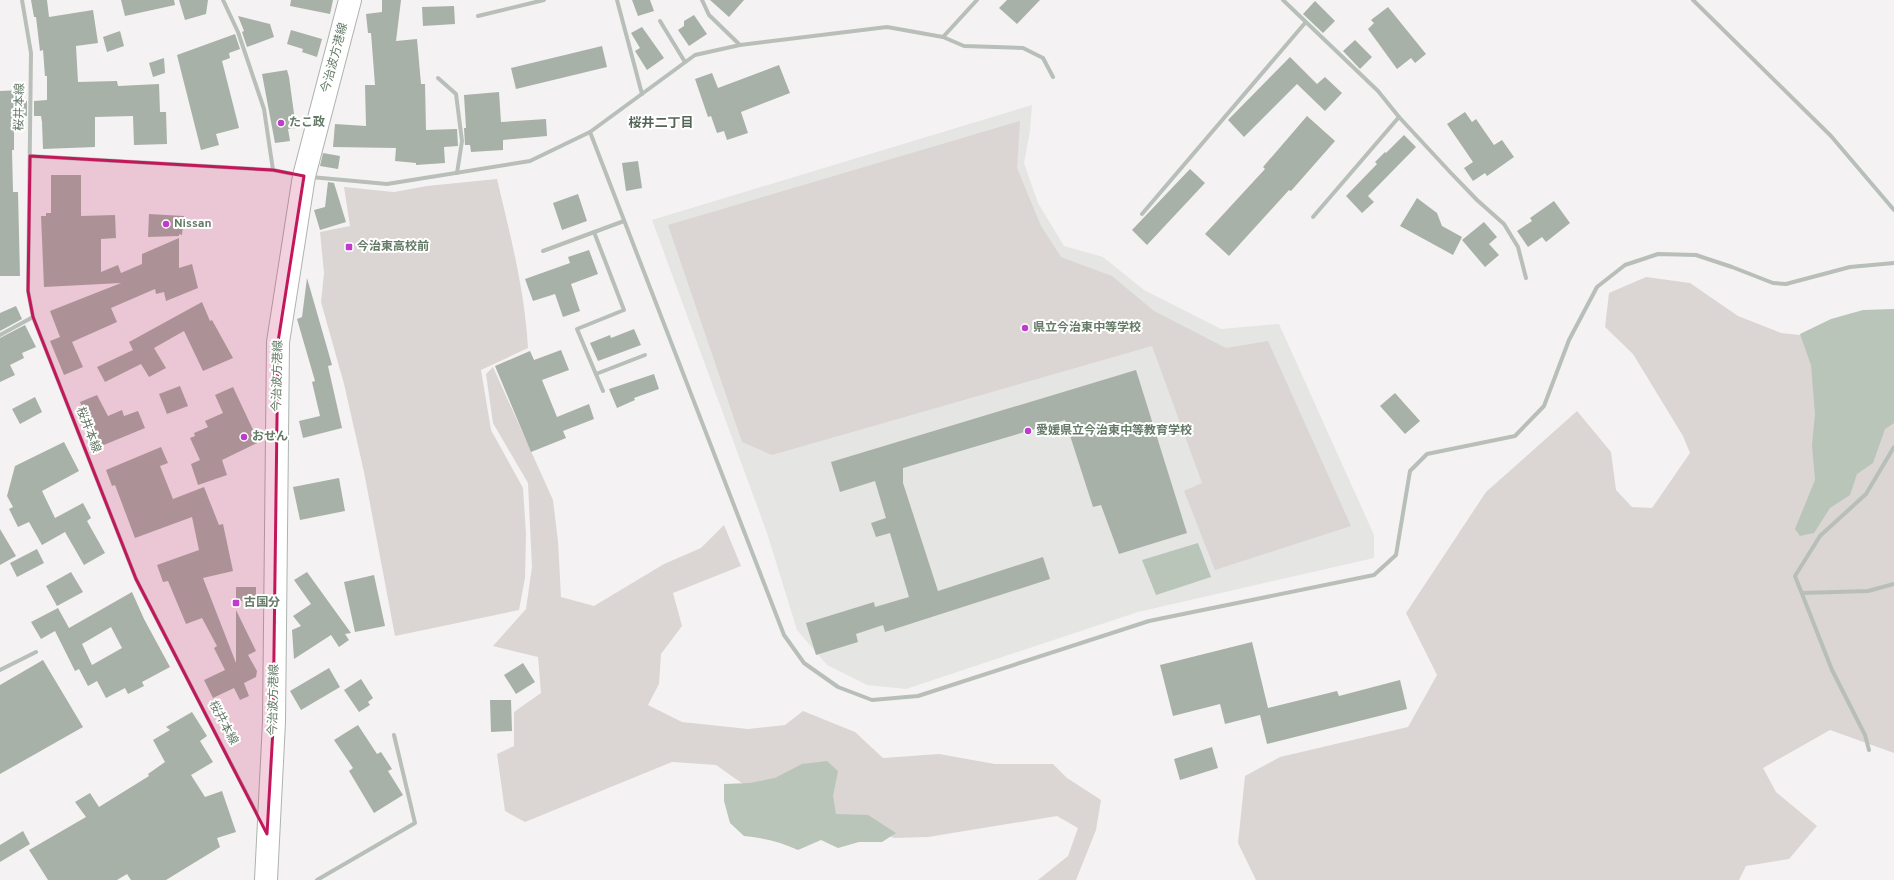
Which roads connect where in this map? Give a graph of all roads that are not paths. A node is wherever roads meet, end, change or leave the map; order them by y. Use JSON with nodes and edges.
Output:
{"nodes":[{"id":1,"x":22,"y":0,"type":"edge"},
{"id":2,"x":223,"y":0,"type":"edge"},
{"id":3,"x":350,"y":0,"type":"edge"},
{"id":4,"x":544,"y":0,"type":"edge"},
{"id":5,"x":617,"y":0,"type":"edge"},
{"id":6,"x":702,"y":0,"type":"edge"},
{"id":7,"x":977,"y":0,"type":"edge"},
{"id":8,"x":1283,"y":0,"type":"edge"},
{"id":9,"x":1693,"y":0,"type":"edge"},
{"id":10,"x":478,"y":16,"type":"dead end"},
{"id":11,"x":660,"y":21,"type":"dead end"},
{"id":12,"x":1305,"y":23,"type":"junction"},
{"id":13,"x":943,"y":37,"type":"junction"},
{"id":14,"x":740,"y":45,"type":"junction"},
{"id":15,"x":685,"y":62,"type":"junction"},
{"id":16,"x":1053,"y":77,"type":"dead end"},
{"id":17,"x":438,"y":78,"type":"dead end"},
{"id":18,"x":642,"y":94,"type":"junction"},
{"id":19,"x":1399,"y":117,"type":"junction"},
{"id":20,"x":590,"y":132,"type":"junction"},
{"id":21,"x":30,"y":156,"type":"junction"},
{"id":22,"x":273,"y":170,"type":"junction"},
{"id":23,"x":457,"y":173,"type":"junction"},
{"id":24,"x":304,"y":176,"type":"junction"},
{"id":25,"x":1894,"y":210,"type":"edge"},
{"id":26,"x":1142,"y":214,"type":"dead end"},
{"id":27,"x":1313,"y":217,"type":"dead end"},
{"id":28,"x":624,"y":221,"type":"junction"},
{"id":29,"x":594,"y":232,"type":"junction"},
{"id":30,"x":543,"y":251,"type":"dead end"},
{"id":31,"x":1894,"y":263,"type":"edge"},
{"id":32,"x":1526,"y":278,"type":"dead end"},
{"id":33,"x":33,"y":317,"type":"junction"},
{"id":34,"x":0,"y":335,"type":"edge"},
{"id":35,"x":645,"y":355,"type":"dead end"},
{"id":36,"x":596,"y":374,"type":"junction"},
{"id":37,"x":603,"y":391,"type":"dead end"},
{"id":38,"x":1894,"y":447,"type":"edge"},
{"id":39,"x":1894,"y":584,"type":"edge"},
{"id":40,"x":1802,"y":593,"type":"junction"},
{"id":41,"x":36,"y":652,"type":"dead end"},
{"id":42,"x":0,"y":670,"type":"edge"},
{"id":43,"x":394,"y":735,"type":"dead end"},
{"id":44,"x":1869,"y":750,"type":"dead end"},
{"id":45,"x":267,"y":834,"type":"junction"},
{"id":46,"x":268,"y":879,"type":"edge"},
{"id":47,"x":317,"y":880,"type":"edge"}],
"edges":[{"from":1,"to":21,"type":"street","name":"桜井本線"},
{"from":2,"to":22,"type":"street"},
{"from":3,"to":24,"type":"main road","name":"今治波方港線"},
{"from":4,"to":10,"type":"street"},
{"from":5,"to":18,"type":"street"},
{"from":6,"to":14,"type":"street"},
{"from":7,"to":13,"type":"street"},
{"from":8,"to":12,"type":"street"},
{"from":9,"to":25,"type":"street"},
{"from":11,"to":15,"type":"street"},
{"from":12,"to":19,"type":"street"},
{"from":12,"to":26,"type":"street"},
{"from":13,"to":14,"type":"street"},
{"from":13,"to":16,"type":"street"},
{"from":14,"to":15,"type":"street"},
{"from":15,"to":18,"type":"street"},
{"from":17,"to":23,"type":"street"},
{"from":18,"to":20,"type":"street"},
{"from":19,"to":27,"type":"street"},
{"from":19,"to":32,"type":"street"},
{"from":20,"to":23,"type":"street"},
{"from":20,"to":28,"type":"street"},
{"from":21,"to":22,"type":"street"},
{"from":21,"to":33,"type":"street","name":"桜井本線"},
{"from":22,"to":24,"type":"street"},
{"from":23,"to":24,"type":"street"},
{"from":24,"to":45,"type":"main road","name":"今治波方港線"},
{"from":28,"to":29,"type":"street"},
{"from":28,"to":31,"type":"street"},
{"from":29,"to":30,"type":"street"},
{"from":29,"to":36,"type":"street"},
{"from":33,"to":34,"type":"street"},
{"from":33,"to":45,"type":"street","name":"桜井本線"},
{"from":35,"to":36,"type":"street"},
{"from":36,"to":37,"type":"street"},
{"from":38,"to":40,"type":"street"},
{"from":39,"to":40,"type":"street"},
{"from":40,"to":44,"type":"street"},
{"from":41,"to":42,"type":"street"},
{"from":43,"to":47,"type":"street"},
{"from":45,"to":46,"type":"main road","name":"今治波方港線"}]}
